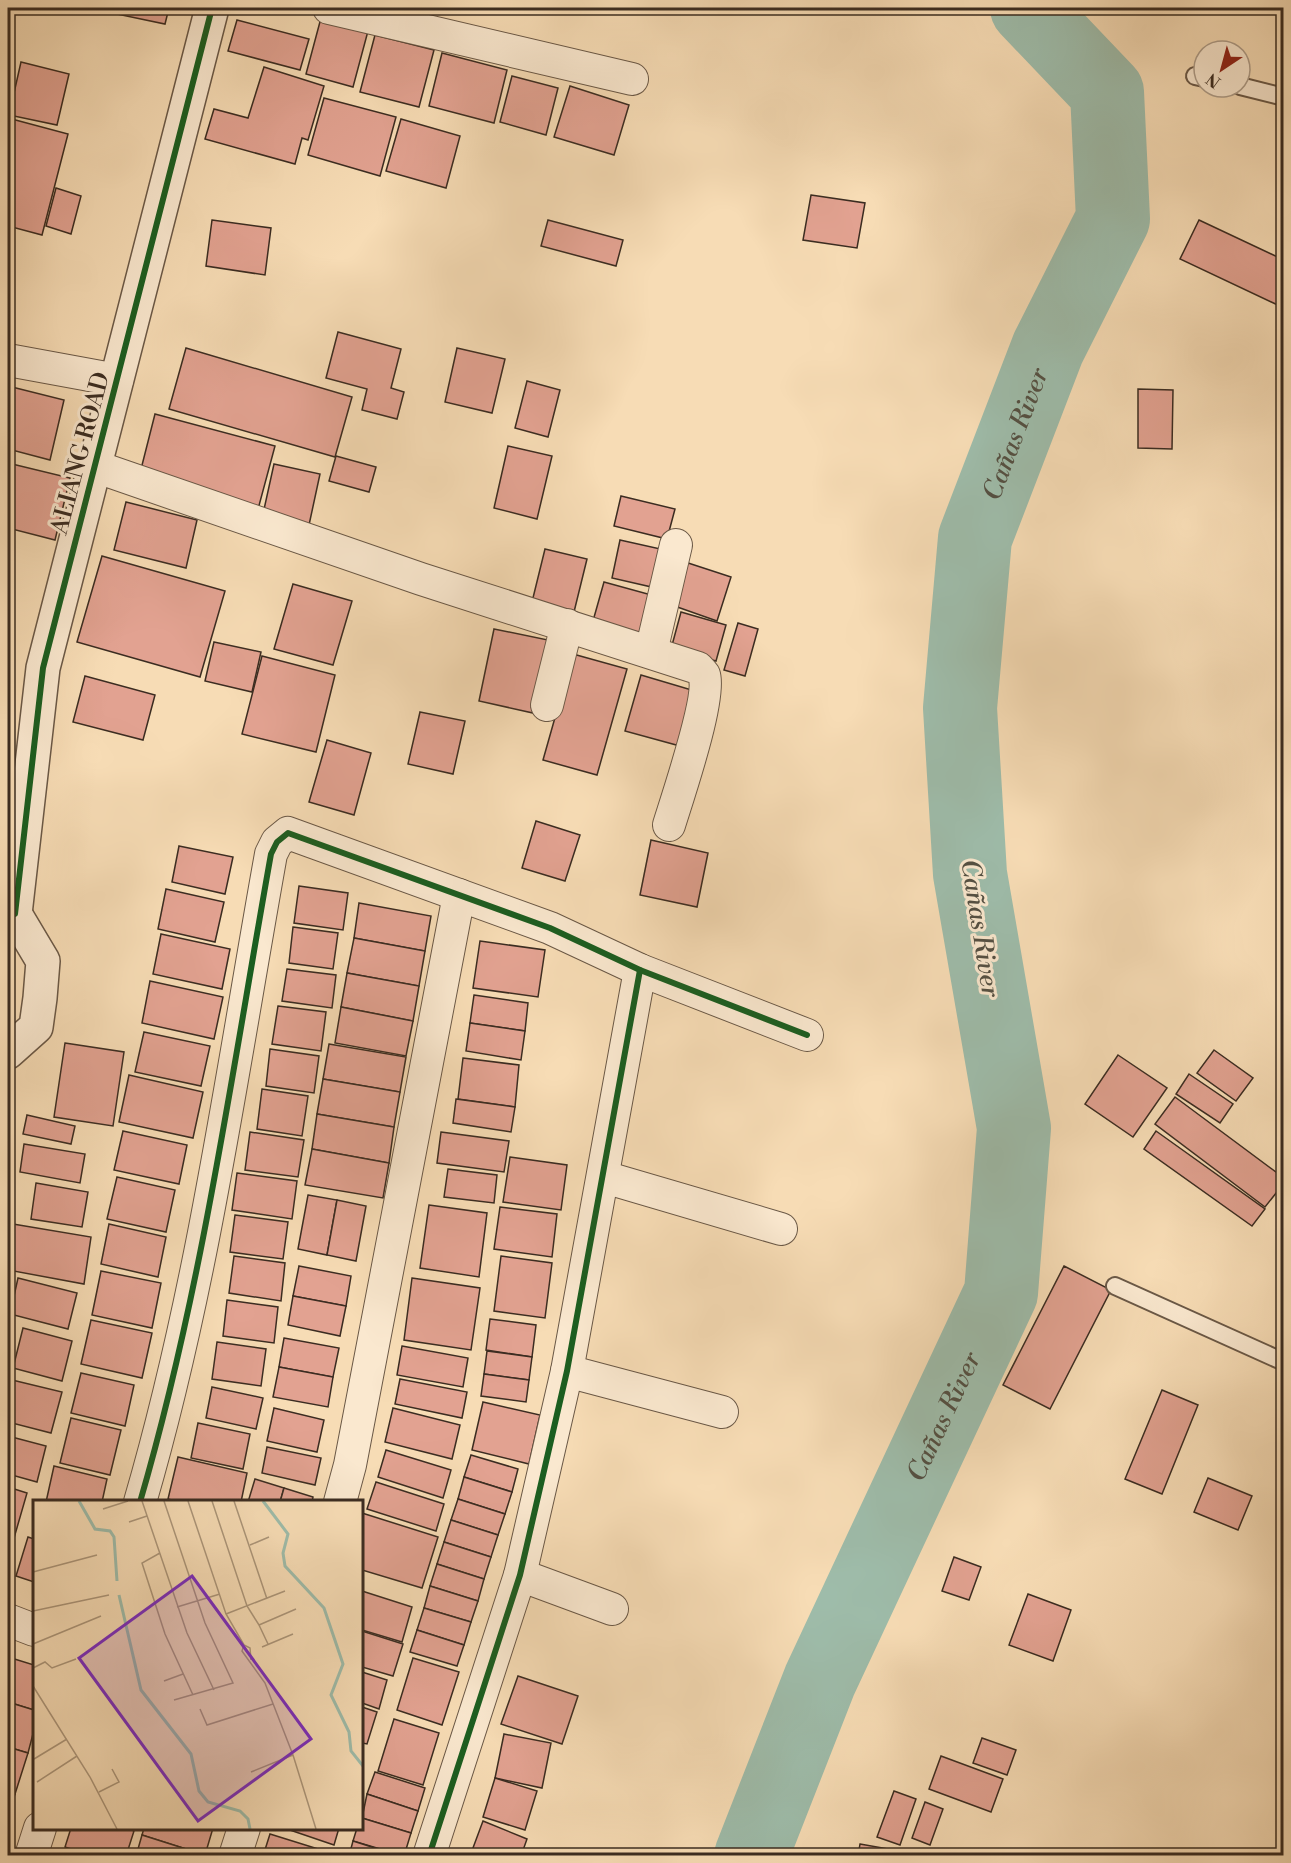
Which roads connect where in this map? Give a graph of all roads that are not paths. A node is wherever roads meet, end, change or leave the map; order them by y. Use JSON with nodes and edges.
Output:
{"nodes":[{"id":1,"x":212,"y":8,"type":"edge"},
{"id":2,"x":329,"y":8,"type":"edge"},
{"id":3,"x":632,"y":79,"type":"dead end"},
{"id":4,"x":1252,"y":90,"type":"edge"},
{"id":5,"x":1284,"y":97,"type":"edge"},
{"id":6,"x":8,"y":360,"type":"edge"},
{"id":7,"x":117,"y":380,"type":"junction"},
{"id":8,"x":94,"y":466,"type":"junction"},
{"id":9,"x":676,"y":545,"type":"dead end"},
{"id":10,"x":567,"y":625,"type":"junction"},
{"id":11,"x":651,"y":652,"type":"junction"},
{"id":12,"x":547,"y":705,"type":"dead end"},
{"id":13,"x":669,"y":825,"type":"dead end"},
{"id":14,"x":459,"y":895,"type":"junction"},
{"id":15,"x":11,"y":917,"type":"edge"},
{"id":16,"x":640,"y":970,"type":"junction"},
{"id":17,"x":807,"y":1035,"type":"dead end"},
{"id":18,"x":8,"y":1052,"type":"edge"},
{"id":19,"x":604,"y":1177,"type":"junction"},
{"id":20,"x":781,"y":1229,"type":"dead end"},
{"id":21,"x":1115,"y":1286,"type":"dead end"},
{"id":22,"x":1284,"y":1362,"type":"edge"},
{"id":23,"x":567,"y":1371,"type":"junction"},
{"id":24,"x":722,"y":1412,"type":"dead end"},
{"id":25,"x":141,"y":1500,"type":"edge"},
{"id":26,"x":341,"y":1500,"type":"edge"},
{"id":27,"x":520,"y":1575,"type":"junction"},
{"id":28,"x":612,"y":1609,"type":"dead end"},
{"id":29,"x":8,"y":1620,"type":"edge"},
{"id":30,"x":33,"y":1630,"type":"edge"},
{"id":31,"x":39,"y":1830,"type":"edge"},
{"id":32,"x":243,"y":1830,"type":"edge"},
{"id":33,"x":31,"y":1856,"type":"edge"},
{"id":34,"x":235,"y":1856,"type":"edge"},
{"id":35,"x":429,"y":1856,"type":"edge"}],
"edges":[{"from":1,"to":7,"type":"street","name":"ALIANG ROAD"},
{"from":2,"to":3,"type":"street"},
{"from":4,"to":5,"type":"lane"},
{"from":6,"to":7,"type":"street"},
{"from":7,"to":8,"type":"street","name":"ALIANG ROAD"},
{"from":8,"to":10,"type":"street"},
{"from":8,"to":15,"type":"street","name":"ALIANG ROAD"},
{"from":9,"to":11,"type":"street"},
{"from":10,"to":11,"type":"street"},
{"from":10,"to":12,"type":"street"},
{"from":11,"to":13,"type":"street"},
{"from":14,"to":16,"type":"street"},
{"from":14,"to":25,"type":"street"},
{"from":14,"to":26,"type":"street"},
{"from":15,"to":18,"type":"street"},
{"from":16,"to":17,"type":"street"},
{"from":16,"to":19,"type":"street"},
{"from":19,"to":20,"type":"street"},
{"from":19,"to":23,"type":"street"},
{"from":21,"to":22,"type":"lane"},
{"from":23,"to":24,"type":"street"},
{"from":23,"to":27,"type":"street"},
{"from":27,"to":28,"type":"street"},
{"from":27,"to":35,"type":"street"},
{"from":29,"to":30,"type":"street"},
{"from":31,"to":33,"type":"street"},
{"from":32,"to":34,"type":"street"}]}
